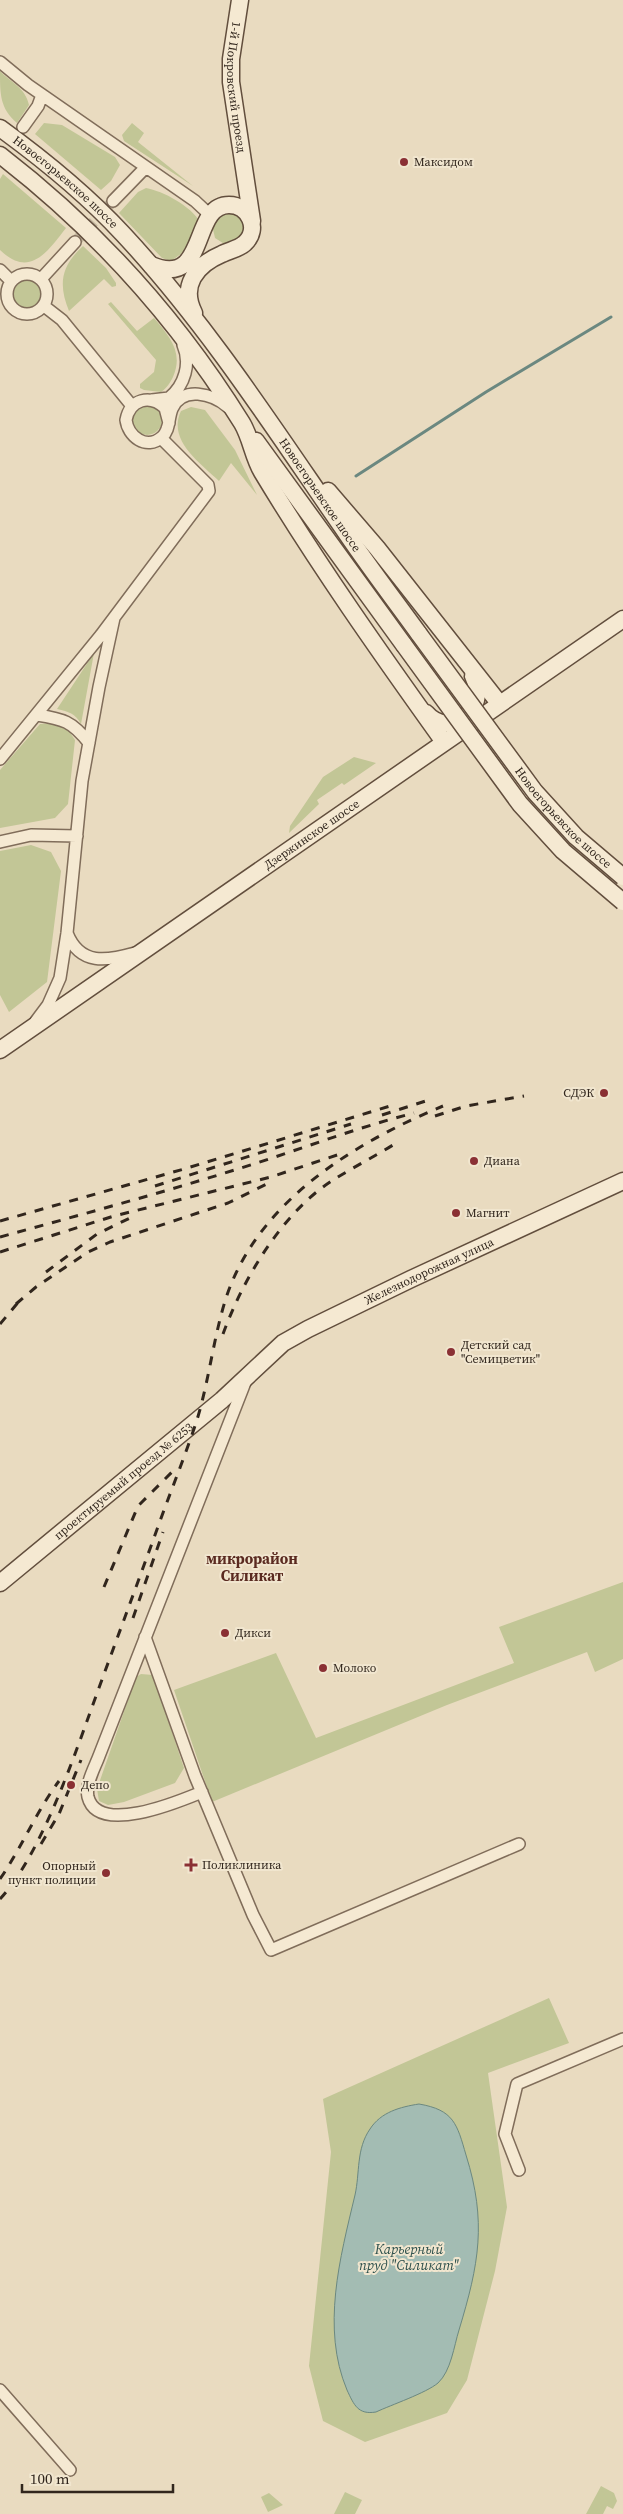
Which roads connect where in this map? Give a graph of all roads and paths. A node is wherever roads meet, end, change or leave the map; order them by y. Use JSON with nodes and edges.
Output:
{"nodes":[{"id":1,"x":240,"y":0,"type":"edge"},
{"id":2,"x":0,"y":62,"type":"edge"},
{"id":3,"x":42,"y":95,"type":"junction"},
{"id":4,"x":23,"y":127,"type":"dead end"},
{"id":5,"x":0,"y":128,"type":"edge"},
{"id":6,"x":0,"y":155,"type":"edge"},
{"id":7,"x":146,"y":167,"type":"junction"},
{"id":8,"x":245,"y":173,"type":"junction"},
{"id":9,"x":113,"y":201,"type":"tunnel mouth"},
{"id":10,"x":225,"y":205,"type":"junction"},
{"id":11,"x":209,"y":218,"type":"junction"},
{"id":12,"x":252,"y":224,"type":"junction"},
{"id":13,"x":75,"y":242,"type":"tunnel mouth"},
{"id":14,"x":232,"y":249,"type":"junction"},
{"id":15,"x":151,"y":265,"type":"junction"},
{"id":16,"x":0,"y":270,"type":"edge"},
{"id":17,"x":41,"y":279,"type":"junction"},
{"id":18,"x":11,"y":281,"type":"junction"},
{"id":19,"x":44,"y":306,"type":"junction"},
{"id":20,"x":202,"y":328,"type":"junction"},
{"id":21,"x":177,"y":332,"type":"junction"},
{"id":22,"x":152,"y":400,"type":"junction"},
{"id":23,"x":258,"y":404,"type":"junction"},
{"id":24,"x":132,"y":406,"type":"junction"},
{"id":25,"x":241,"y":421,"type":"junction"},
{"id":26,"x":169,"y":423,"type":"junction"},
{"id":27,"x":162,"y":438,"type":"junction"},
{"id":28,"x":114,"y":618,"type":"junction"},
{"id":29,"x":623,"y":619,"type":"edge"},
{"id":30,"x":465,"y":661,"type":"junction"},
{"id":31,"x":411,"y":695,"type":"junction"},
{"id":32,"x":499,"y":703,"type":"junction"},
{"id":33,"x":37,"y":715,"type":"junction"},
{"id":34,"x":444,"y":742,"type":"junction"},
{"id":35,"x":88,"y":743,"type":"junction"},
{"id":36,"x":0,"y":759,"type":"edge"},
{"id":37,"x":77,"y":836,"type":"junction"},
{"id":38,"x":0,"y":842,"type":"edge"},
{"id":39,"x":623,"y":877,"type":"edge"},
{"id":40,"x":623,"y":902,"type":"edge"},
{"id":41,"x":67,"y":933,"type":"junction"},
{"id":42,"x":143,"y":951,"type":"junction"},
{"id":43,"x":21,"y":1036,"type":"junction"},
{"id":44,"x":0,"y":1050,"type":"edge"},
{"id":45,"x":623,"y":1181,"type":"edge"},
{"id":46,"x":246,"y":1378,"type":"junction"},
{"id":47,"x":0,"y":1583,"type":"edge"},
{"id":48,"x":145,"y":1637,"type":"junction"},
{"id":49,"x":202,"y":1792,"type":"junction"},
{"id":50,"x":519,"y":1844,"type":"dead end"},
{"id":51,"x":623,"y":2039,"type":"edge"},
{"id":52,"x":519,"y":2170,"type":"dead end"},
{"id":53,"x":0,"y":2390,"type":"edge"},
{"id":54,"x":70,"y":2470,"type":"dead end"}],
"edges":[{"from":1,"to":8,"type":"main road","name":"1-й Покровский проезд"},
{"from":2,"to":3,"type":"street"},
{"from":3,"to":4,"type":"street"},
{"from":3,"to":7,"type":"street"},
{"from":5,"to":15,"type":"main road","name":"Новоегорьевское шоссе"},
{"from":6,"to":21,"type":"main road","name":"Новоегорьевское шоссе"},
{"from":7,"to":9,"type":"street"},
{"from":7,"to":11,"type":"street"},
{"from":8,"to":10,"type":"main road"},
{"from":8,"to":12,"type":"main road","name":"1-й Покровский проезд"},
{"from":10,"to":11,"type":"main road"},
{"from":10,"to":12,"type":"main road"},
{"from":11,"to":14,"type":"main road"},
{"from":11,"to":15,"type":"main road"},
{"from":12,"to":14,"type":"main road"},
{"from":13,"to":17,"type":"street"},
{"from":14,"to":20,"type":"main road"},
{"from":15,"to":20,"type":"main road","name":"Новоегорьевское шоссе"},
{"from":16,"to":18,"type":"street"},
{"from":17,"to":18,"type":"street"},
{"from":17,"to":19,"type":"street"},
{"from":18,"to":19,"type":"street"},
{"from":19,"to":24,"type":"street"},
{"from":20,"to":23,"type":"main road","name":"Новоегорьевское шоссе"},
{"from":21,"to":22,"type":"street"},
{"from":21,"to":25,"type":"main road","name":"Новоегорьевское шоссе"},
{"from":22,"to":24,"type":"street"},
{"from":22,"to":26,"type":"street"},
{"from":23,"to":30,"type":"main road"},
{"from":23,"to":39,"type":"main road","name":"Новоегорьевское шоссе","bridge":true},
{"from":24,"to":27,"type":"street"},
{"from":25,"to":26,"type":"street"},
{"from":25,"to":31,"type":"main road"},
{"from":25,"to":40,"type":"main road","name":"Новоегорьевское шоссе","bridge":true},
{"from":26,"to":27,"type":"street"},
{"from":27,"to":28,"type":"street"},
{"from":28,"to":33,"type":"street"},
{"from":28,"to":35,"type":"street"},
{"from":29,"to":32,"type":"main road","name":"Дзержинское шоссе"},
{"from":30,"to":31,"type":"main road"},
{"from":30,"to":32,"type":"main road"},
{"from":31,"to":34,"type":"main road"},
{"from":32,"to":34,"type":"main road","name":"Дзержинское шоссе"},
{"from":33,"to":35,"type":"street"},
{"from":33,"to":36,"type":"street"},
{"from":34,"to":42,"type":"main road","name":"Дзержинское шоссе"},
{"from":35,"to":37,"type":"street"},
{"from":37,"to":38,"type":"street"},
{"from":37,"to":41,"type":"street"},
{"from":41,"to":42,"type":"street"},
{"from":41,"to":43,"type":"street"},
{"from":42,"to":43,"type":"main road","name":"Дзержинское шоссе"},
{"from":43,"to":44,"type":"main road","name":"Дзержинское шоссе"},
{"from":45,"to":46,"type":"main road","name":"Железнодорожная улица"},
{"from":46,"to":47,"type":"main road","name":"проектируемый проезд № 6253"},
{"from":46,"to":48,"type":"street"},
{"from":48,"to":49,"type":"street"},
{"from":48,"to":49,"type":"street"},
{"from":49,"to":50,"type":"street"},
{"from":51,"to":52,"type":"street"},
{"from":53,"to":54,"type":"street"}]}
